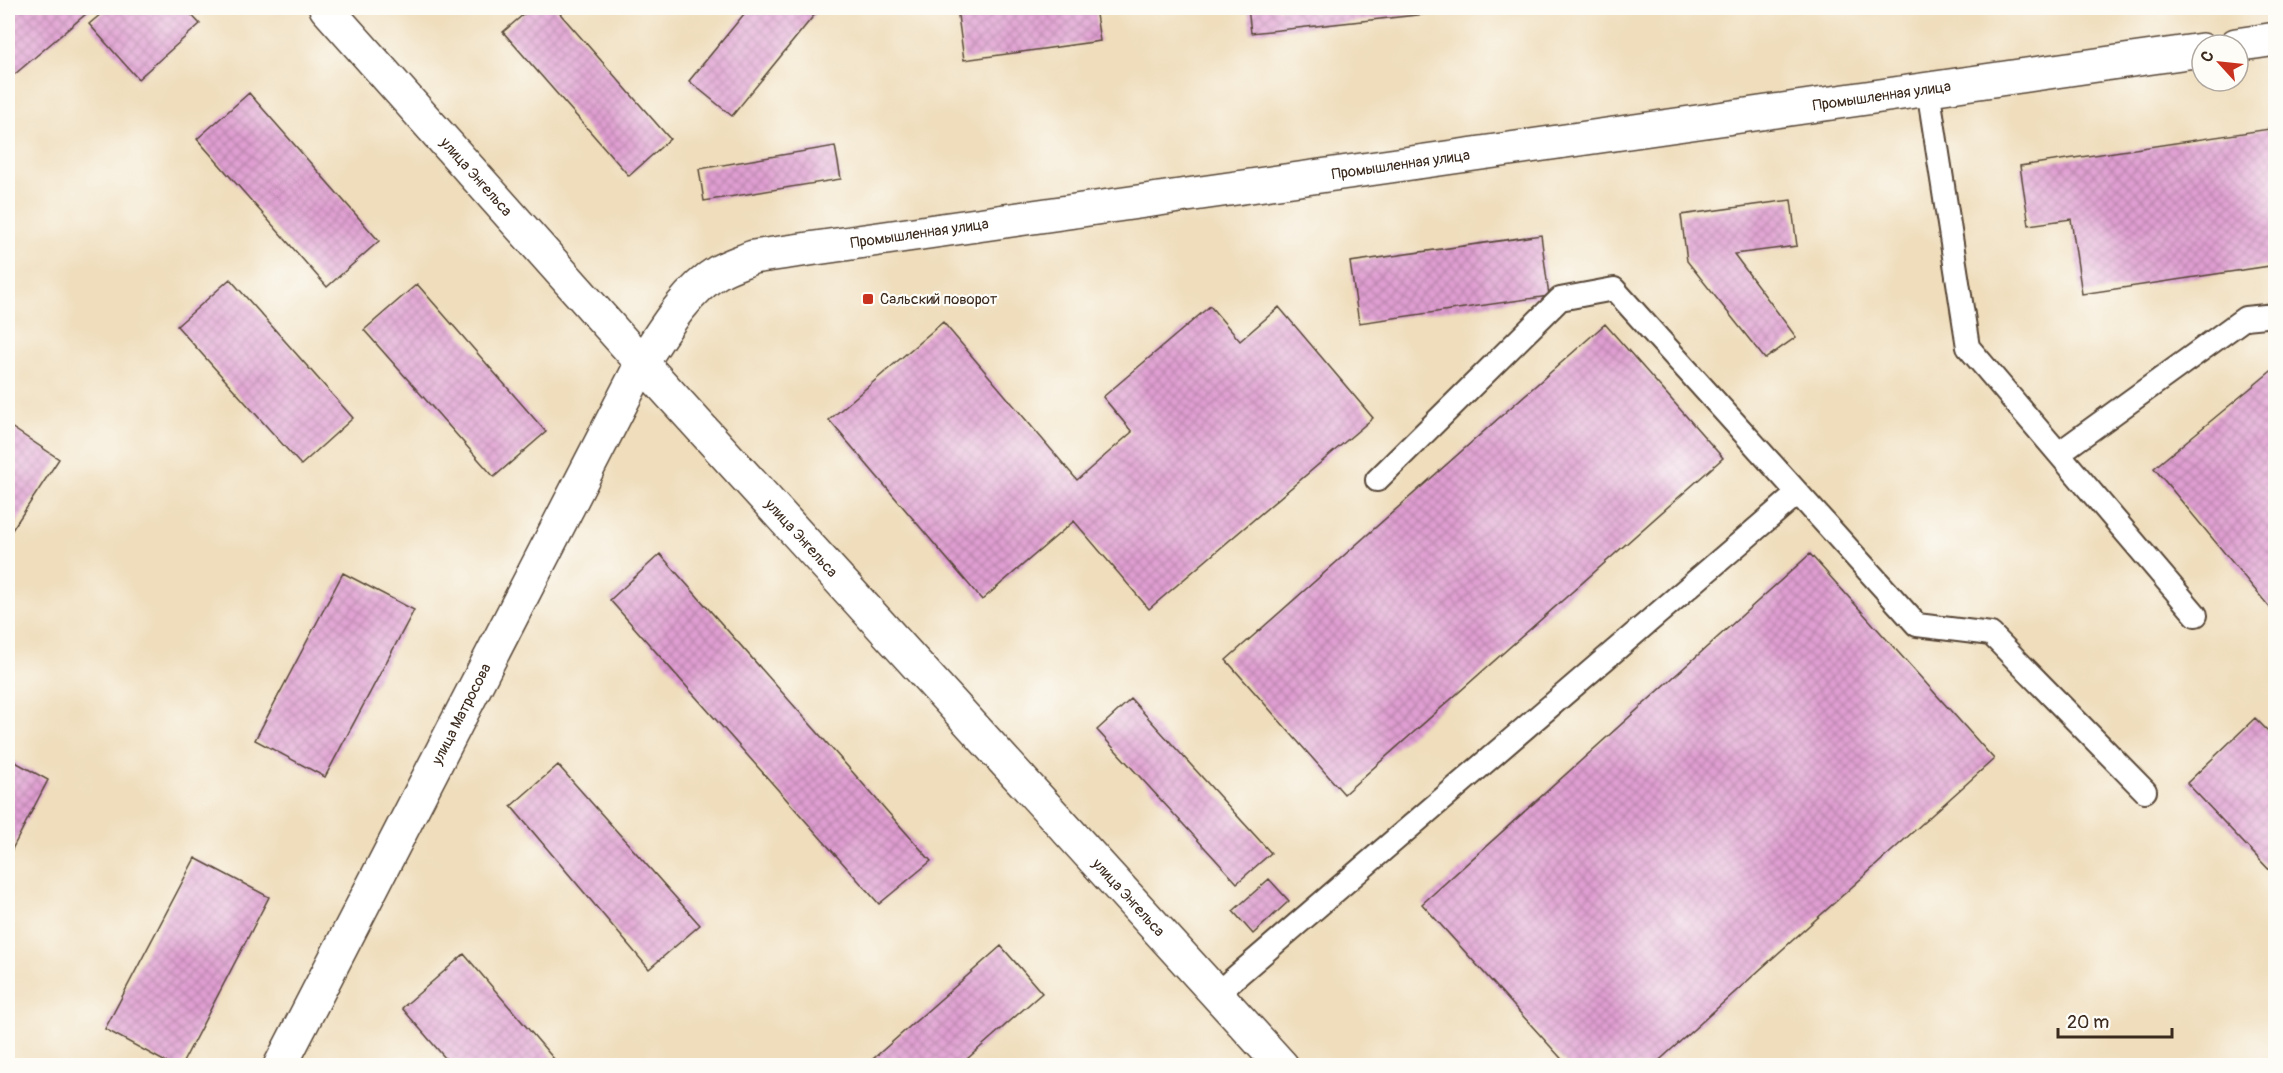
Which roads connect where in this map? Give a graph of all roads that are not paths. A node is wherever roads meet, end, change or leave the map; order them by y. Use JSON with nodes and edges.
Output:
{"nodes":[{"id":1,"x":326,"y":8,"type":"edge"},
{"id":2,"x":2276,"y":39,"type":"edge"},
{"id":3,"x":2250,"y":43,"type":"edge"},
{"id":4,"x":2190,"y":52,"type":"edge"},
{"id":5,"x":1928,"y":89,"type":"junction"},
{"id":6,"x":2276,"y":315,"type":"edge"},
{"id":7,"x":642,"y":363,"type":"junction"},
{"id":8,"x":2058,"y":453,"type":"junction"},
{"id":9,"x":1377,"y":480,"type":"dead end"},
{"id":10,"x":1798,"y":493,"type":"junction"},
{"id":11,"x":2196,"y":615,"type":"dead end"},
{"id":12,"x":2145,"y":791,"type":"dead end"},
{"id":13,"x":1216,"y":993,"type":"junction"},
{"id":14,"x":280,"y":1065,"type":"edge"},
{"id":15,"x":1282,"y":1065,"type":"edge"}],
"edges":[{"from":1,"to":7,"type":"street","name":"улица Энгельса"},
{"from":2,"to":3,"type":"street"},
{"from":4,"to":5,"type":"street","name":"Промышленная улица"},
{"from":5,"to":7,"type":"street","name":"Промышленная улица"},
{"from":5,"to":8,"type":"lane"},
{"from":6,"to":8,"type":"lane"},
{"from":7,"to":13,"type":"street","name":"улица Энгельса"},
{"from":7,"to":14,"type":"street","name":"улица Матросова"},
{"from":8,"to":11,"type":"lane"},
{"from":9,"to":10,"type":"lane"},
{"from":10,"to":12,"type":"lane"},
{"from":10,"to":13,"type":"lane"},
{"from":13,"to":15,"type":"street","name":"улица Энгельса"}]}
